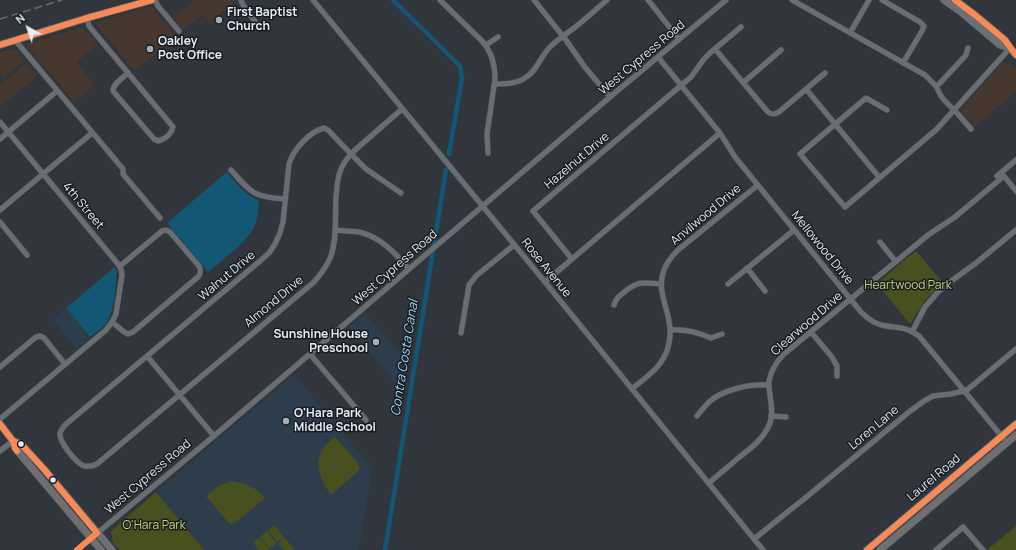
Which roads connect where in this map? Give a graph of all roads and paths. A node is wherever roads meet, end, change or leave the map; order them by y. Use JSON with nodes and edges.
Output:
{"nodes":[{"id":1,"x":154,"y":0,"type":"edge"},
{"id":2,"x":241,"y":0,"type":"edge"},
{"id":3,"x":313,"y":0,"type":"edge"},
{"id":4,"x":440,"y":0,"type":"edge"},
{"id":5,"x":534,"y":0,"type":"edge"},
{"id":6,"x":607,"y":0,"type":"edge"},
{"id":7,"x":648,"y":0,"type":"edge"},
{"id":8,"x":726,"y":0,"type":"edge"},
{"id":9,"x":792,"y":0,"type":"edge"},
{"id":10,"x":869,"y":0,"type":"edge"},
{"id":11,"x":882,"y":0,"type":"edge"},
{"id":12,"x":944,"y":0,"type":"edge"},
{"id":13,"x":955,"y":0,"type":"edge"},
{"id":14,"x":87,"y":18,"type":"junction"},
{"id":15,"x":256,"y":23,"type":"dead end"},
{"id":16,"x":741,"y":27,"type":"dead end"},
{"id":17,"x":179,"y":31,"type":"dead end"},
{"id":18,"x":850,"y":33,"type":"junction"},
{"id":19,"x":498,"y":36,"type":"dead end"},
{"id":20,"x":563,"y":36,"type":"junction"},
{"id":21,"x":680,"y":39,"type":"junction"},
{"id":22,"x":15,"y":40,"type":"junction"},
{"id":23,"x":0,"y":45,"type":"edge"},
{"id":24,"x":486,"y":45,"type":"junction"},
{"id":25,"x":968,"y":48,"type":"dead end"},
{"id":26,"x":1010,"y":48,"type":"junction"},
{"id":27,"x":715,"y":49,"type":"junction"},
{"id":28,"x":781,"y":50,"type":"dead end"},
{"id":29,"x":1016,"y":54,"type":"edge"},
{"id":30,"x":658,"y":57,"type":"junction"},
{"id":31,"x":903,"y":63,"type":"junction"},
{"id":32,"x":128,"y":73,"type":"junction"},
{"id":33,"x":825,"y":73,"type":"dead end"},
{"id":34,"x":744,"y":82,"type":"junction"},
{"id":35,"x":495,"y":84,"type":"junction"},
{"id":36,"x":681,"y":86,"type":"junction"},
{"id":37,"x":936,"y":86,"type":"junction"},
{"id":38,"x":806,"y":89,"type":"junction"},
{"id":39,"x":57,"y":91,"type":"junction"},
{"id":40,"x":610,"y":97,"type":"junction"},
{"id":41,"x":402,"y":109,"type":"junction"},
{"id":42,"x":887,"y":110,"type":"dead end"},
{"id":43,"x":954,"y":110,"type":"junction"},
{"id":44,"x":0,"y":122,"type":"edge"},
{"id":45,"x":835,"y":124,"type":"junction"},
{"id":46,"x":971,"y":129,"type":"dead end"},
{"id":47,"x":8,"y":132,"type":"junction"},
{"id":48,"x":92,"y":133,"type":"junction"},
{"id":49,"x":720,"y":133,"type":"junction"},
{"id":50,"x":0,"y":139,"type":"edge"},
{"id":51,"x":488,"y":153,"type":"dead end"},
{"id":52,"x":351,"y":154,"type":"junction"},
{"id":53,"x":1016,"y":160,"type":"edge"},
{"id":54,"x":231,"y":170,"type":"dead end"},
{"id":55,"x":43,"y":174,"type":"junction"},
{"id":56,"x":997,"y":176,"type":"dead end"},
{"id":57,"x":879,"y":177,"type":"junction"},
{"id":58,"x":758,"y":185,"type":"junction"},
{"id":59,"x":1016,"y":191,"type":"edge"},
{"id":60,"x":401,"y":194,"type":"dead end"},
{"id":61,"x":285,"y":199,"type":"junction"},
{"id":62,"x":482,"y":206,"type":"junction"},
{"id":63,"x":0,"y":210,"type":"edge"},
{"id":64,"x":160,"y":218,"type":"dead end"},
{"id":65,"x":0,"y":222,"type":"edge"},
{"id":66,"x":334,"y":230,"type":"junction"},
{"id":67,"x":794,"y":230,"type":"junction"},
{"id":68,"x":1016,"y":230,"type":"edge"},
{"id":69,"x":880,"y":242,"type":"dead end"},
{"id":70,"x":514,"y":245,"type":"junction"},
{"id":71,"x":27,"y":255,"type":"dead end"},
{"id":72,"x":572,"y":260,"type":"junction"},
{"id":73,"x":896,"y":262,"type":"junction"},
{"id":74,"x":120,"y":266,"type":"junction"},
{"id":75,"x":747,"y":268,"type":"junction"},
{"id":76,"x":409,"y":269,"type":"junction"},
{"id":77,"x":545,"y":282,"type":"junction"},
{"id":78,"x":661,"y":284,"type":"junction"},
{"id":79,"x":728,"y":284,"type":"dead end"},
{"id":80,"x":765,"y":291,"type":"dead end"},
{"id":81,"x":851,"y":299,"type":"junction"},
{"id":82,"x":614,"y":305,"type":"dead end"},
{"id":83,"x":112,"y":322,"type":"junction"},
{"id":84,"x":670,"y":330,"type":"junction"},
{"id":85,"x":811,"y":332,"type":"junction"},
{"id":86,"x":912,"y":332,"type":"junction"},
{"id":87,"x":461,"y":333,"type":"dead end"},
{"id":88,"x":722,"y":334,"type":"dead end"},
{"id":89,"x":1016,"y":349,"type":"edge"},
{"id":90,"x":310,"y":354,"type":"junction"},
{"id":91,"x":147,"y":356,"type":"junction"},
{"id":92,"x":65,"y":364,"type":"junction"},
{"id":93,"x":0,"y":366,"type":"edge"},
{"id":94,"x":836,"y":376,"type":"dead end"},
{"id":95,"x":768,"y":385,"type":"junction"},
{"id":96,"x":632,"y":389,"type":"junction"},
{"id":97,"x":964,"y":391,"type":"junction"},
{"id":98,"x":179,"y":394,"type":"junction"},
{"id":99,"x":697,"y":416,"type":"dead end"},
{"id":100,"x":771,"y":416,"type":"junction"},
{"id":101,"x":786,"y":418,"type":"dead end"},
{"id":102,"x":0,"y":419,"type":"edge"},
{"id":103,"x":366,"y":420,"type":"dead end"},
{"id":104,"x":0,"y":424,"type":"edge"},
{"id":105,"x":1016,"y":424,"type":"edge"},
{"id":106,"x":214,"y":436,"type":"junction"},
{"id":107,"x":1001,"y":436,"type":"junction"},
{"id":108,"x":1016,"y":436,"type":"edge"},
{"id":109,"x":13,"y":441,"type":"junction"},
{"id":110,"x":1007,"y":443,"type":"junction"},
{"id":111,"x":0,"y":451,"type":"edge"},
{"id":112,"x":89,"y":467,"type":"joint"},
{"id":113,"x":709,"y":483,"type":"junction"},
{"id":114,"x":944,"y":484,"type":"junction"},
{"id":115,"x":935,"y":503,"type":"junction"},
{"id":116,"x":97,"y":533,"type":"junction"},
{"id":117,"x":91,"y":538,"type":"junction"},
{"id":118,"x":754,"y":539,"type":"junction"},
{"id":119,"x":77,"y":550,"type":"edge"},
{"id":120,"x":101,"y":550,"type":"edge"},
{"id":121,"x":112,"y":550,"type":"edge"},
{"id":122,"x":763,"y":550,"type":"edge"},
{"id":123,"x":867,"y":550,"type":"edge"},
{"id":124,"x":880,"y":550,"type":"edge"},
{"id":125,"x":936,"y":550,"type":"edge"},
{"id":126,"x":983,"y":550,"type":"edge"}],
"edges":[{"from":1,"to":14,"type":"main road"},
{"from":1,"to":17,"type":"street"},
{"from":2,"to":15,"type":"street"},
{"from":3,"to":41,"type":"street","name":"Rose Avenue"},
{"from":4,"to":24,"type":"street"},
{"from":5,"to":20,"type":"street"},
{"from":6,"to":20,"type":"street"},
{"from":7,"to":21,"type":"street"},
{"from":8,"to":21,"type":"street","name":"West Cypress Road"},
{"from":9,"to":18,"type":"street"},
{"from":10,"to":18,"type":"street"},
{"from":11,"to":31,"type":"street"},
{"from":12,"to":26,"type":"main road"},
{"from":13,"to":26,"type":"main road"},
{"from":14,"to":22,"type":"main road"},
{"from":14,"to":32,"type":"street"},
{"from":16,"to":27,"type":"street"},
{"from":18,"to":31,"type":"street"},
{"from":19,"to":24,"type":"street"},
{"from":20,"to":35,"type":"street"},
{"from":20,"to":40,"type":"street"},
{"from":21,"to":30,"type":"street","name":"West Cypress Road"},
{"from":22,"to":23,"type":"main road"},
{"from":22,"to":39,"type":"street"},
{"from":24,"to":35,"type":"street"},
{"from":25,"to":37,"type":"street"},
{"from":26,"to":29,"type":"main road"},
{"from":26,"to":43,"type":"street"},
{"from":27,"to":34,"type":"street"},
{"from":27,"to":36,"type":"street"},
{"from":28,"to":34,"type":"street"},
{"from":30,"to":36,"type":"street","name":"Mellowood Drive"},
{"from":30,"to":40,"type":"street","name":"West Cypress Road"},
{"from":31,"to":37,"type":"street"},
{"from":32,"to":32,"type":"street"},
{"from":33,"to":38,"type":"street"},
{"from":34,"to":38,"type":"street"},
{"from":35,"to":51,"type":"street"},
{"from":36,"to":49,"type":"street","name":"Mellowood Drive"},
{"from":36,"to":72,"type":"street","name":"Hazelnut Drive"},
{"from":37,"to":43,"type":"street"},
{"from":38,"to":45,"type":"street"},
{"from":39,"to":47,"type":"street"},
{"from":39,"to":48,"type":"street"},
{"from":40,"to":62,"type":"street","name":"West Cypress Road"},
{"from":41,"to":52,"type":"street","name":"Almond Drive"},
{"from":41,"to":62,"type":"street","name":"Rose Avenue"},
{"from":42,"to":45,"type":"street"},
{"from":43,"to":46,"type":"street"},
{"from":43,"to":57,"type":"street"},
{"from":44,"to":47,"type":"street","name":"4th Street"},
{"from":45,"to":57,"type":"street"},
{"from":45,"to":57,"type":"street"},
{"from":47,"to":50,"type":"street"},
{"from":47,"to":55,"type":"street","name":"4th Street"},
{"from":48,"to":55,"type":"street"},
{"from":48,"to":64,"type":"street"},
{"from":49,"to":58,"type":"street","name":"Mellowood Drive"},
{"from":49,"to":72,"type":"street"},
{"from":52,"to":60,"type":"street"},
{"from":52,"to":61,"type":"street","name":"Walnut Drive"},
{"from":52,"to":66,"type":"street","name":"Almond Drive"},
{"from":53,"to":56,"type":"street"},
{"from":54,"to":61,"type":"street"},
{"from":55,"to":63,"type":"street"},
{"from":55,"to":74,"type":"street","name":"4th Street"},
{"from":58,"to":67,"type":"street","name":"Mellowood Drive"},
{"from":58,"to":78,"type":"street","name":"Anvilwood Drive"},
{"from":59,"to":73,"type":"street","name":"Clearwood Drive"},
{"from":61,"to":91,"type":"street","name":"Walnut Drive"},
{"from":62,"to":70,"type":"street","name":"Rose Avenue"},
{"from":62,"to":76,"type":"street","name":"West Cypress Road"},
{"from":65,"to":71,"type":"street"},
{"from":66,"to":76,"type":"street"},
{"from":66,"to":98,"type":"street","name":"Almond Drive"},
{"from":67,"to":75,"type":"street"},
{"from":67,"to":81,"type":"street","name":"Mellowood Drive"},
{"from":68,"to":86,"type":"street"},
{"from":69,"to":73,"type":"street"},
{"from":70,"to":77,"type":"street","name":"Rose Avenue"},
{"from":70,"to":87,"type":"street"},
{"from":72,"to":77,"type":"street"},
{"from":73,"to":81,"type":"street","name":"Clearwood Drive"},
{"from":74,"to":83,"type":"street"},
{"from":74,"to":83,"type":"street"},
{"from":75,"to":79,"type":"street"},
{"from":75,"to":80,"type":"street"},
{"from":76,"to":90,"type":"street","name":"West Cypress Road"},
{"from":77,"to":96,"type":"street","name":"Rose Avenue"},
{"from":78,"to":82,"type":"street"},
{"from":78,"to":84,"type":"street","name":"Anvilwood Drive"},
{"from":81,"to":85,"type":"street","name":"Clearwood Drive"},
{"from":81,"to":86,"type":"street","name":"Mellowood Drive"},
{"from":83,"to":92,"type":"street"},
{"from":84,"to":88,"type":"street"},
{"from":84,"to":96,"type":"street","name":"Anvilwood Drive"},
{"from":85,"to":94,"type":"street"},
{"from":85,"to":95,"type":"street","name":"Clearwood Drive"},
{"from":86,"to":97,"type":"street","name":"Mellowood Drive"},
{"from":89,"to":97,"type":"street","name":"Loren Lane"},
{"from":90,"to":103,"type":"street"},
{"from":90,"to":106,"type":"street","name":"West Cypress Road"},
{"from":91,"to":98,"type":"street"},
{"from":91,"to":112,"type":"street","name":"Walnut Drive"},
{"from":92,"to":93,"type":"street"},
{"from":92,"to":102,"type":"street"},
{"from":95,"to":99,"type":"street"},
{"from":95,"to":100,"type":"street"},
{"from":96,"to":113,"type":"street","name":"Rose Avenue"},
{"from":97,"to":107,"type":"street","name":"Mellowood Drive"},
{"from":97,"to":118,"type":"street","name":"Loren Lane"},
{"from":98,"to":106,"type":"street"},
{"from":98,"to":112,"type":"street","name":"Almond Drive"},
{"from":100,"to":101,"type":"street"},
{"from":100,"to":113,"type":"street"},
{"from":104,"to":109,"type":"main road"},
{"from":105,"to":107,"type":"main road","name":"Laurel Road"},
{"from":106,"to":116,"type":"street","name":"West Cypress Road"},
{"from":107,"to":110,"type":"street","name":"Mellowood Drive"},
{"from":107,"to":114,"type":"main road","name":"Laurel Road"},
{"from":108,"to":110,"type":"main road","name":"Laurel Road"},
{"from":109,"to":111,"type":"street"},
{"from":109,"to":116,"type":"main road"},
{"from":109,"to":117,"type":"main road"},
{"from":110,"to":115,"type":"main road","name":"Laurel Road"},
{"from":113,"to":118,"type":"street","name":"Rose Avenue"},
{"from":114,"to":115,"type":"main road"},
{"from":114,"to":123,"type":"main road","name":"Laurel Road"},
{"from":115,"to":124,"type":"main road","name":"Laurel Road"},
{"from":116,"to":117,"type":"street","name":"West Cypress Road"},
{"from":116,"to":121,"type":"main road"},
{"from":117,"to":119,"type":"street","name":"West Cypress Road"},
{"from":117,"to":120,"type":"main road"},
{"from":118,"to":122,"type":"street","name":"Rose Avenue"},
{"from":125,"to":126,"type":"street"}]}
